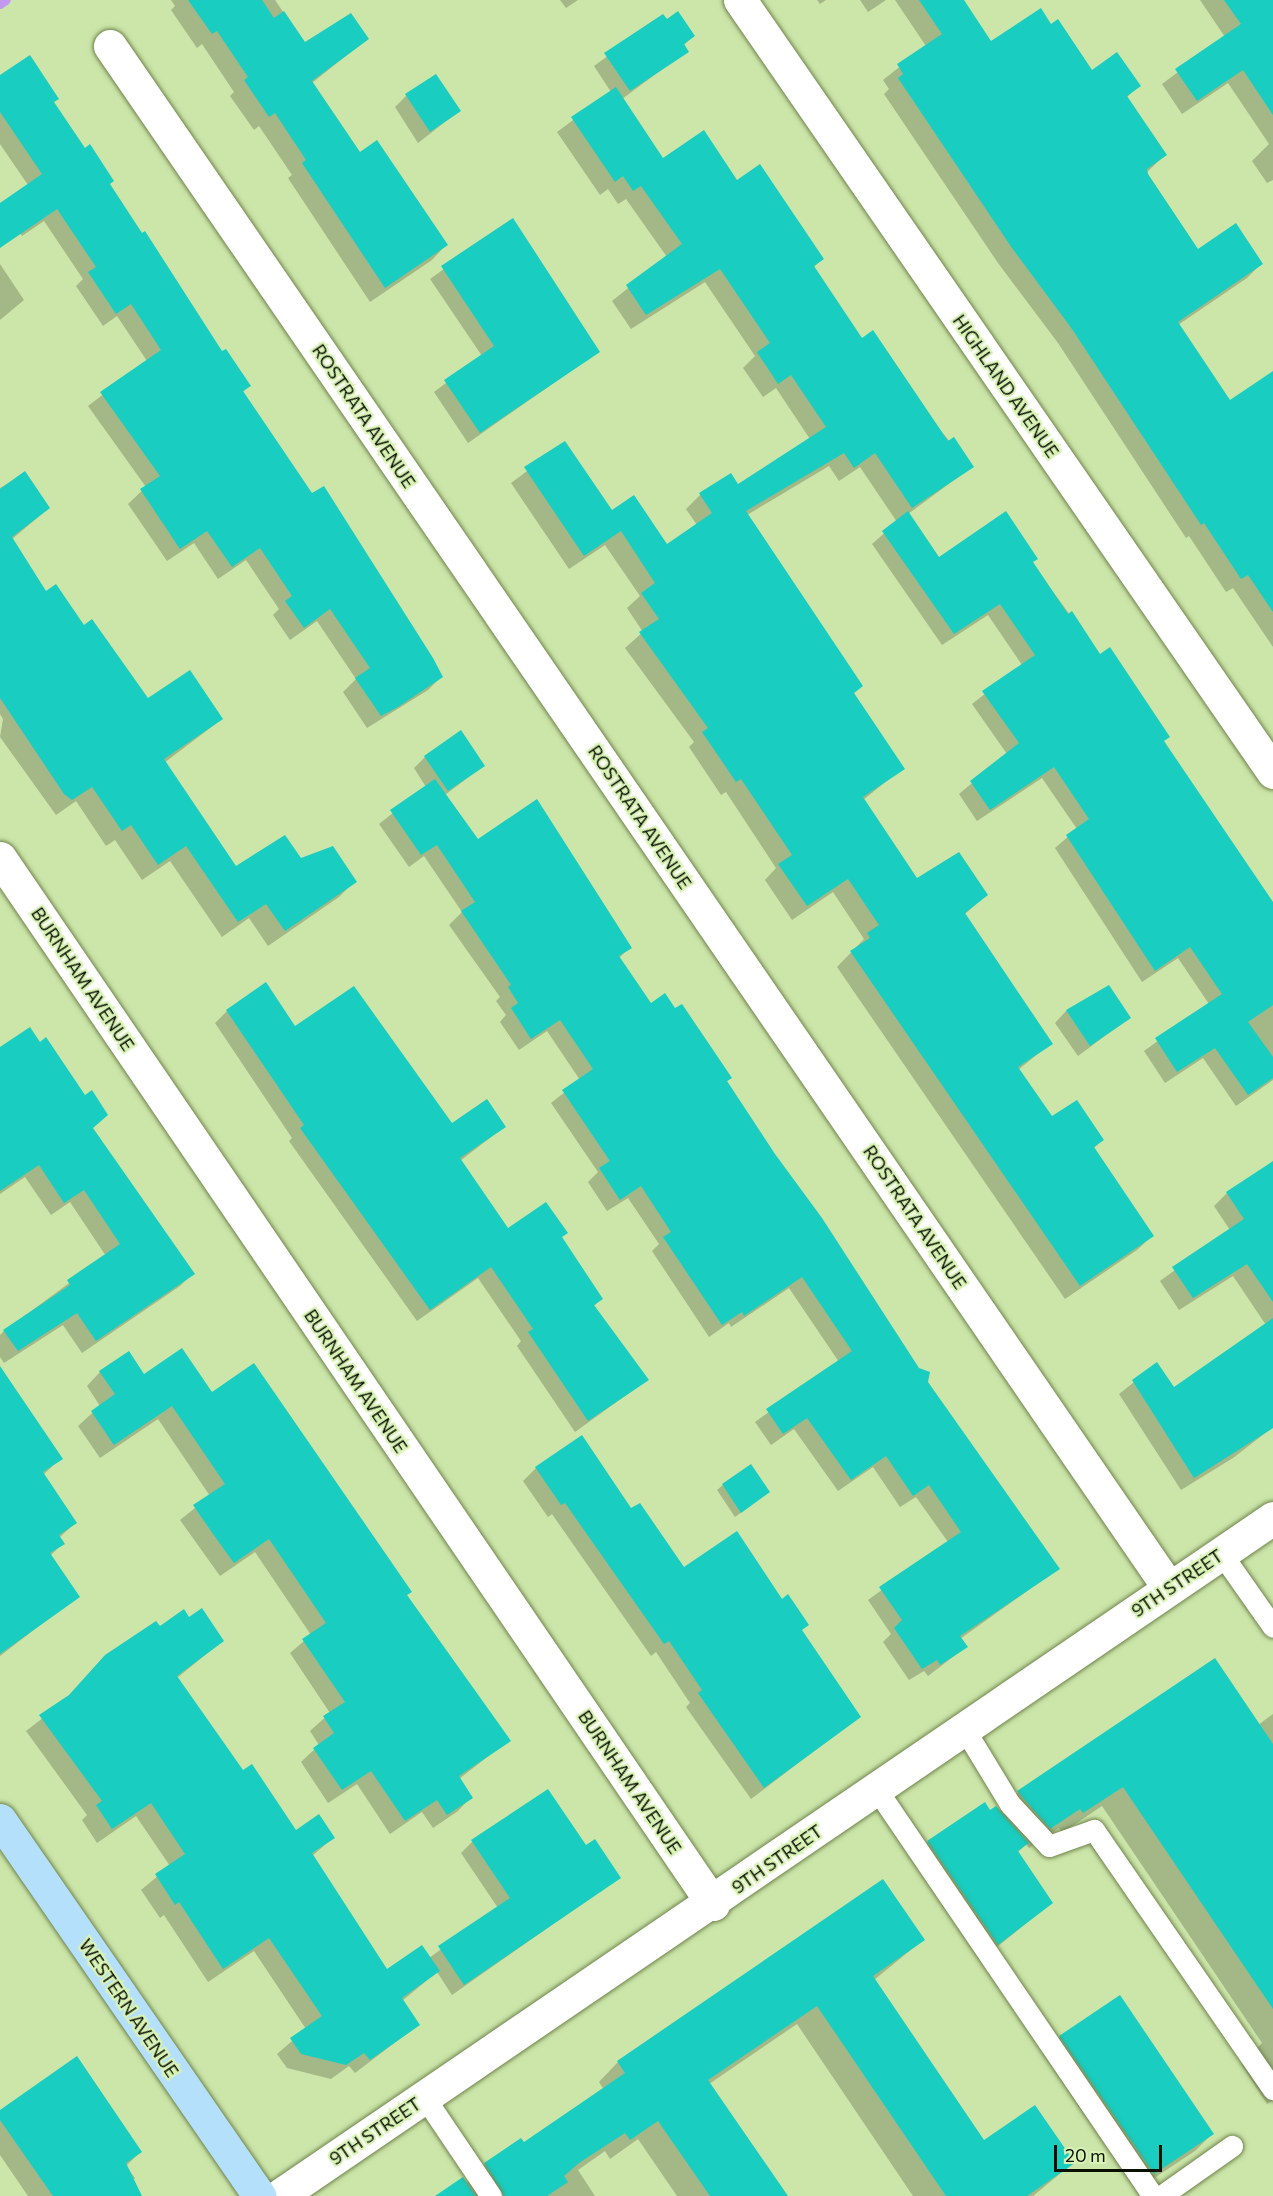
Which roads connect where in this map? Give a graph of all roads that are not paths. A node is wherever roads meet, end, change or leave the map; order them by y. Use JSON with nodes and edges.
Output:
{"nodes":[{"id":1,"x":740,"y":0,"type":"edge"},
{"id":2,"x":110,"y":46,"type":"dead end"},
{"id":3,"x":1273,"y":772,"type":"edge"},
{"id":4,"x":0,"y":858,"type":"edge"},
{"id":5,"x":1273,"y":1518,"type":"edge"},
{"id":6,"x":1221,"y":1553,"type":"junction"},
{"id":7,"x":1169,"y":1588,"type":"junction"},
{"id":8,"x":1273,"y":1627,"type":"edge"},
{"id":9,"x":964,"y":1730,"type":"junction"},
{"id":10,"x":877,"y":1790,"type":"junction"},
{"id":11,"x":0,"y":1820,"type":"edge"},
{"id":12,"x":712,"y":1904,"type":"junction"},
{"id":13,"x":1273,"y":2089,"type":"edge"},
{"id":14,"x":425,"y":2098,"type":"junction"},
{"id":15,"x":1232,"y":2146,"type":"dead end"},
{"id":16,"x":259,"y":2196,"type":"edge"},
{"id":17,"x":279,"y":2196,"type":"edge"},
{"id":18,"x":491,"y":2196,"type":"edge"},
{"id":19,"x":1153,"y":2196,"type":"edge"},
{"id":20,"x":1161,"y":2196,"type":"edge"}],
"edges":[{"from":1,"to":3,"type":"street","name":"HIGHLAND AVENUE"},
{"from":2,"to":7,"type":"street","name":"ROSTRATA AVENUE"},
{"from":4,"to":12,"type":"street","name":"BURNHAM AVENUE"},
{"from":5,"to":6,"type":"street","name":"9TH STREET"},
{"from":6,"to":7,"type":"street","name":"9TH STREET"},
{"from":6,"to":8,"type":"lane"},
{"from":7,"to":9,"type":"street","name":"9TH STREET"},
{"from":9,"to":10,"type":"street","name":"9TH STREET"},
{"from":9,"to":13,"type":"lane"},
{"from":10,"to":12,"type":"street","name":"9TH STREET"},
{"from":10,"to":19,"type":"lane"},
{"from":11,"to":16,"type":"main road","name":"WESTERN AVENUE"},
{"from":12,"to":14,"type":"street","name":"9TH STREET"},
{"from":14,"to":17,"type":"street","name":"9TH STREET"},
{"from":14,"to":18,"type":"lane"},
{"from":15,"to":20,"type":"lane"}]}
